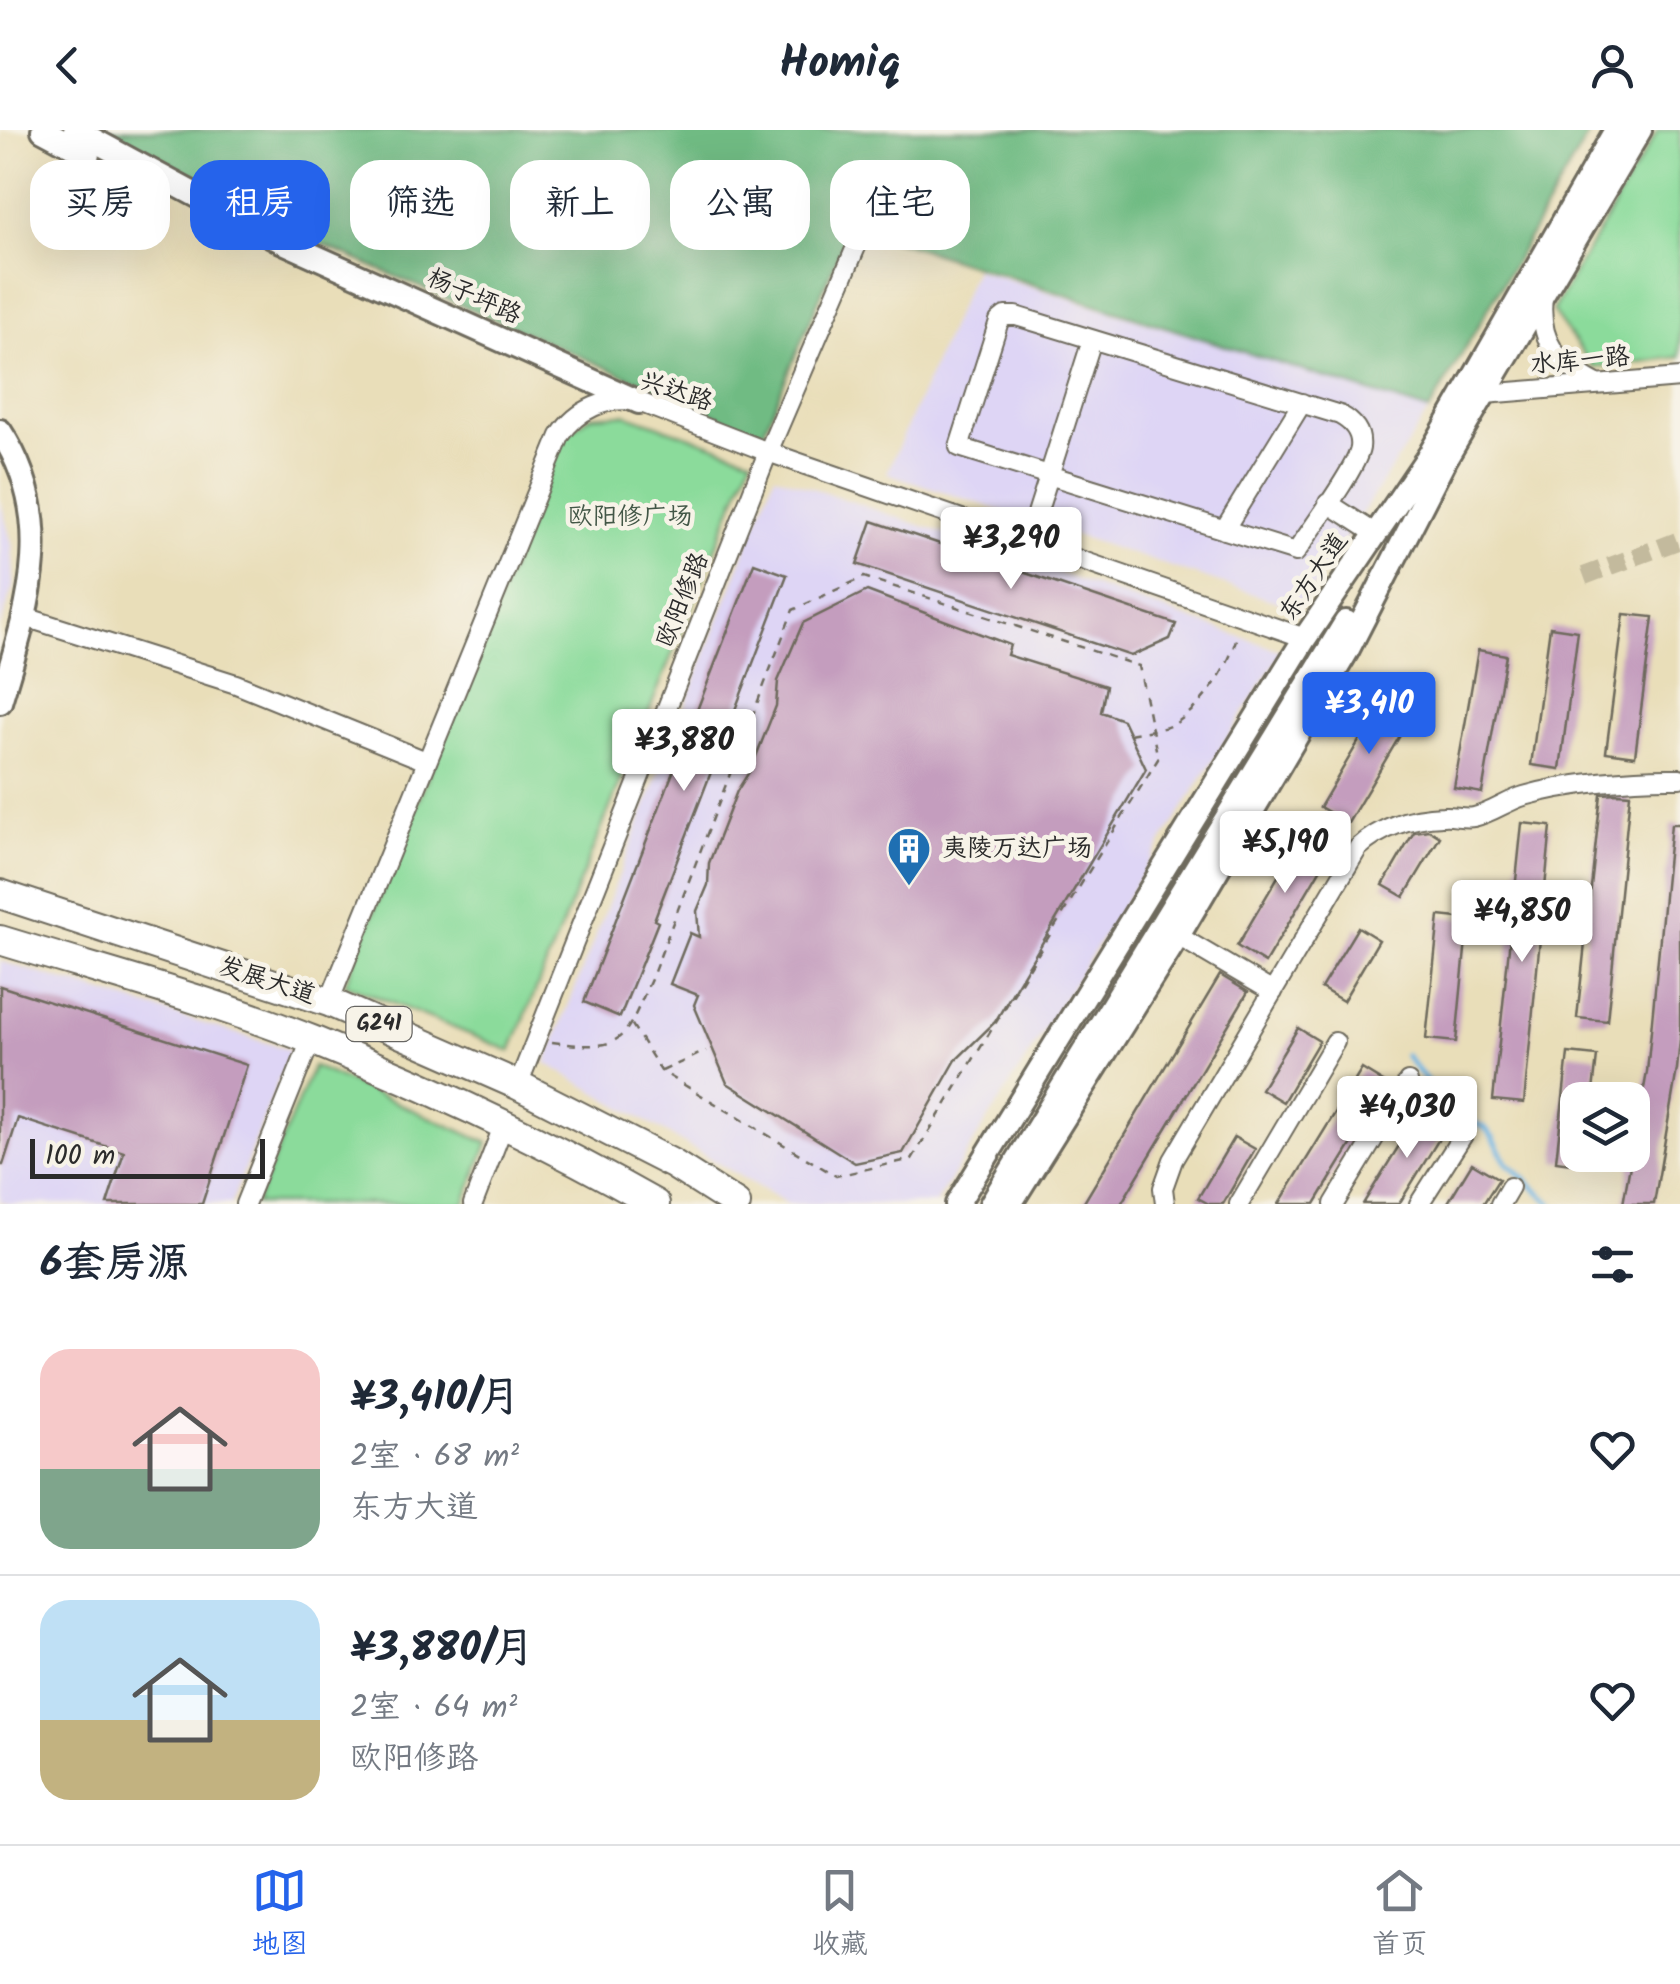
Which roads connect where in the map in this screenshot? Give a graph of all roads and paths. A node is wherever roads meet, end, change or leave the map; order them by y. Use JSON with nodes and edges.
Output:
{"nodes":[{"id":1,"x":43,"y":130,"type":"edge"},
{"id":2,"x":75,"y":130,"type":"edge"},
{"id":3,"x":1616,"y":130,"type":"edge"},
{"id":4,"x":1640,"y":130,"type":"edge"},
{"id":5,"x":855,"y":250,"type":"edge"},
{"id":6,"x":1543,"y":295,"type":"junction"},
{"id":7,"x":1092,"y":340,"type":"dead end"},
{"id":8,"x":1680,"y":378,"type":"edge"},
{"id":9,"x":1597,"y":385,"type":"junction"},
{"id":10,"x":1485,"y":394,"type":"junction"},
{"id":11,"x":639,"y":402,"type":"junction"},
{"id":12,"x":604,"y":403,"type":"junction"},
{"id":13,"x":1302,"y":403,"type":"junction"},
{"id":14,"x":0,"y":431,"type":"edge"},
{"id":15,"x":768,"y":452,"type":"junction"},
{"id":16,"x":1438,"y":457,"type":"junction"},
{"id":17,"x":1050,"y":475,"type":"junction"},
{"id":18,"x":1328,"y":503,"type":"junction"},
{"id":19,"x":1224,"y":530,"type":"junction"},
{"id":20,"x":1376,"y":534,"type":"junction"},
{"id":21,"x":1028,"y":542,"type":"junction"},
{"id":22,"x":1242,"y":616,"type":"junction"},
{"id":23,"x":26,"y":617,"type":"junction"},
{"id":24,"x":1306,"y":638,"type":"junction"},
{"id":25,"x":0,"y":702,"type":"edge"},
{"id":26,"x":1152,"y":730,"type":"junction"},
{"id":27,"x":1130,"y":734,"type":"dead end"},
{"id":28,"x":426,"y":760,"type":"junction"},
{"id":29,"x":1680,"y":778,"type":"edge"},
{"id":30,"x":0,"y":894,"type":"edge"},
{"id":31,"x":1178,"y":936,"type":"junction"},
{"id":32,"x":0,"y":940,"type":"edge"},
{"id":33,"x":1273,"y":992,"type":"junction"},
{"id":34,"x":330,"y":1002,"type":"junction"},
{"id":35,"x":631,"y":1023,"type":"junction"},
{"id":36,"x":312,"y":1040,"type":"junction"},
{"id":37,"x":536,"y":1040,"type":"junction"},
{"id":38,"x":1335,"y":1042,"type":"dead end"},
{"id":39,"x":706,"y":1050,"type":"dead end"},
{"id":40,"x":661,"y":1071,"type":"junction"},
{"id":41,"x":1408,"y":1082,"type":"dead end"},
{"id":42,"x":518,"y":1085,"type":"junction"},
{"id":43,"x":504,"y":1124,"type":"junction"},
{"id":44,"x":1463,"y":1135,"type":"dead end"},
{"id":45,"x":1510,"y":1187,"type":"dead end"},
{"id":46,"x":245,"y":1204,"type":"edge"},
{"id":47,"x":472,"y":1204,"type":"edge"},
{"id":48,"x":655,"y":1204,"type":"edge"},
{"id":49,"x":736,"y":1204,"type":"edge"},
{"id":50,"x":957,"y":1204,"type":"edge"},
{"id":51,"x":973,"y":1204,"type":"edge"},
{"id":52,"x":991,"y":1204,"type":"edge"},
{"id":53,"x":1010,"y":1204,"type":"edge"},
{"id":54,"x":1165,"y":1204,"type":"edge"},
{"id":55,"x":1238,"y":1204,"type":"edge"},
{"id":56,"x":1334,"y":1204,"type":"edge"},
{"id":57,"x":1420,"y":1204,"type":"edge"},
{"id":58,"x":1500,"y":1204,"type":"edge"}],
"edges":[{"from":1,"to":12,"type":"main road","name":"杨子坪路"},
{"from":2,"to":11,"type":"main road","name":"杨子坪路"},
{"from":3,"to":16,"type":"main road","name":"东方大道"},
{"from":4,"to":6,"type":"main road","name":"东方大道"},
{"from":5,"to":15,"type":"street","name":"欧阳修路"},
{"from":6,"to":9,"type":"street"},
{"from":6,"to":10,"type":"main road","name":"东方大道"},
{"from":7,"to":17,"type":"street"},
{"from":8,"to":9,"type":"street","name":"水库一路"},
{"from":9,"to":10,"type":"street","name":"水库一路"},
{"from":10,"to":16,"type":"main road","name":"东方大道"},
{"from":11,"to":12,"type":"street","name":"兴达路"},
{"from":11,"to":15,"type":"street","name":"兴达路"},
{"from":12,"to":28,"type":"street","name":"兴达路"},
{"from":13,"to":17,"type":"street"},
{"from":13,"to":18,"type":"street"},
{"from":13,"to":19,"type":"street"},
{"from":14,"to":23,"type":"main road"},
{"from":15,"to":21,"type":"street","name":"兴达路"},
{"from":15,"to":37,"type":"street","name":"欧阳修路"},
{"from":16,"to":20,"type":"main road","name":"东方大道"},
{"from":16,"to":31,"type":"main road","name":"东方大道"},
{"from":16,"to":51,"type":"main road"},
{"from":16,"to":52,"type":"main road"},
{"from":17,"to":19,"type":"street"},
{"from":17,"to":21,"type":"street"},
{"from":18,"to":19,"type":"street"},
{"from":18,"to":20,"type":"street"},
{"from":20,"to":24,"type":"main road","name":"东方大道"},
{"from":21,"to":22,"type":"street","name":"兴达路"},
{"from":22,"to":24,"type":"street","name":"兴达路"},
{"from":22,"to":26,"type":"path"},
{"from":23,"to":25,"type":"main road"},
{"from":23,"to":28,"type":"street"},
{"from":24,"to":50,"type":"main road","name":"东方大道"},
{"from":26,"to":27,"type":"path"},
{"from":26,"to":35,"type":"path"},
{"from":26,"to":40,"type":"path"},
{"from":28,"to":34,"type":"street","name":"兴达路"},
{"from":29,"to":33,"type":"street"},
{"from":30,"to":34,"type":"highway","name":"发展大道","number":"G241"},
{"from":31,"to":33,"type":"street"},
{"from":31,"to":53,"type":"main road","name":"东方大道"},
{"from":32,"to":36,"type":"highway","name":"发展大道","number":"G241"},
{"from":33,"to":54,"type":"street"},
{"from":34,"to":42,"type":"highway","name":"发展大道","number":"G241"},
{"from":35,"to":37,"type":"path"},
{"from":35,"to":40,"type":"path"},
{"from":36,"to":43,"type":"highway","name":"发展大道","number":"G241"},
{"from":36,"to":46,"type":"street"},
{"from":37,"to":42,"type":"street","name":"欧阳修路"},
{"from":38,"to":55,"type":"street"},
{"from":39,"to":40,"type":"path"},
{"from":41,"to":56,"type":"street"},
{"from":42,"to":49,"type":"highway","name":"发展大道","number":"G241"},
{"from":43,"to":47,"type":"street"},
{"from":43,"to":48,"type":"highway","name":"发展大道","number":"G241"},
{"from":44,"to":57,"type":"street"},
{"from":45,"to":58,"type":"street"}]}
